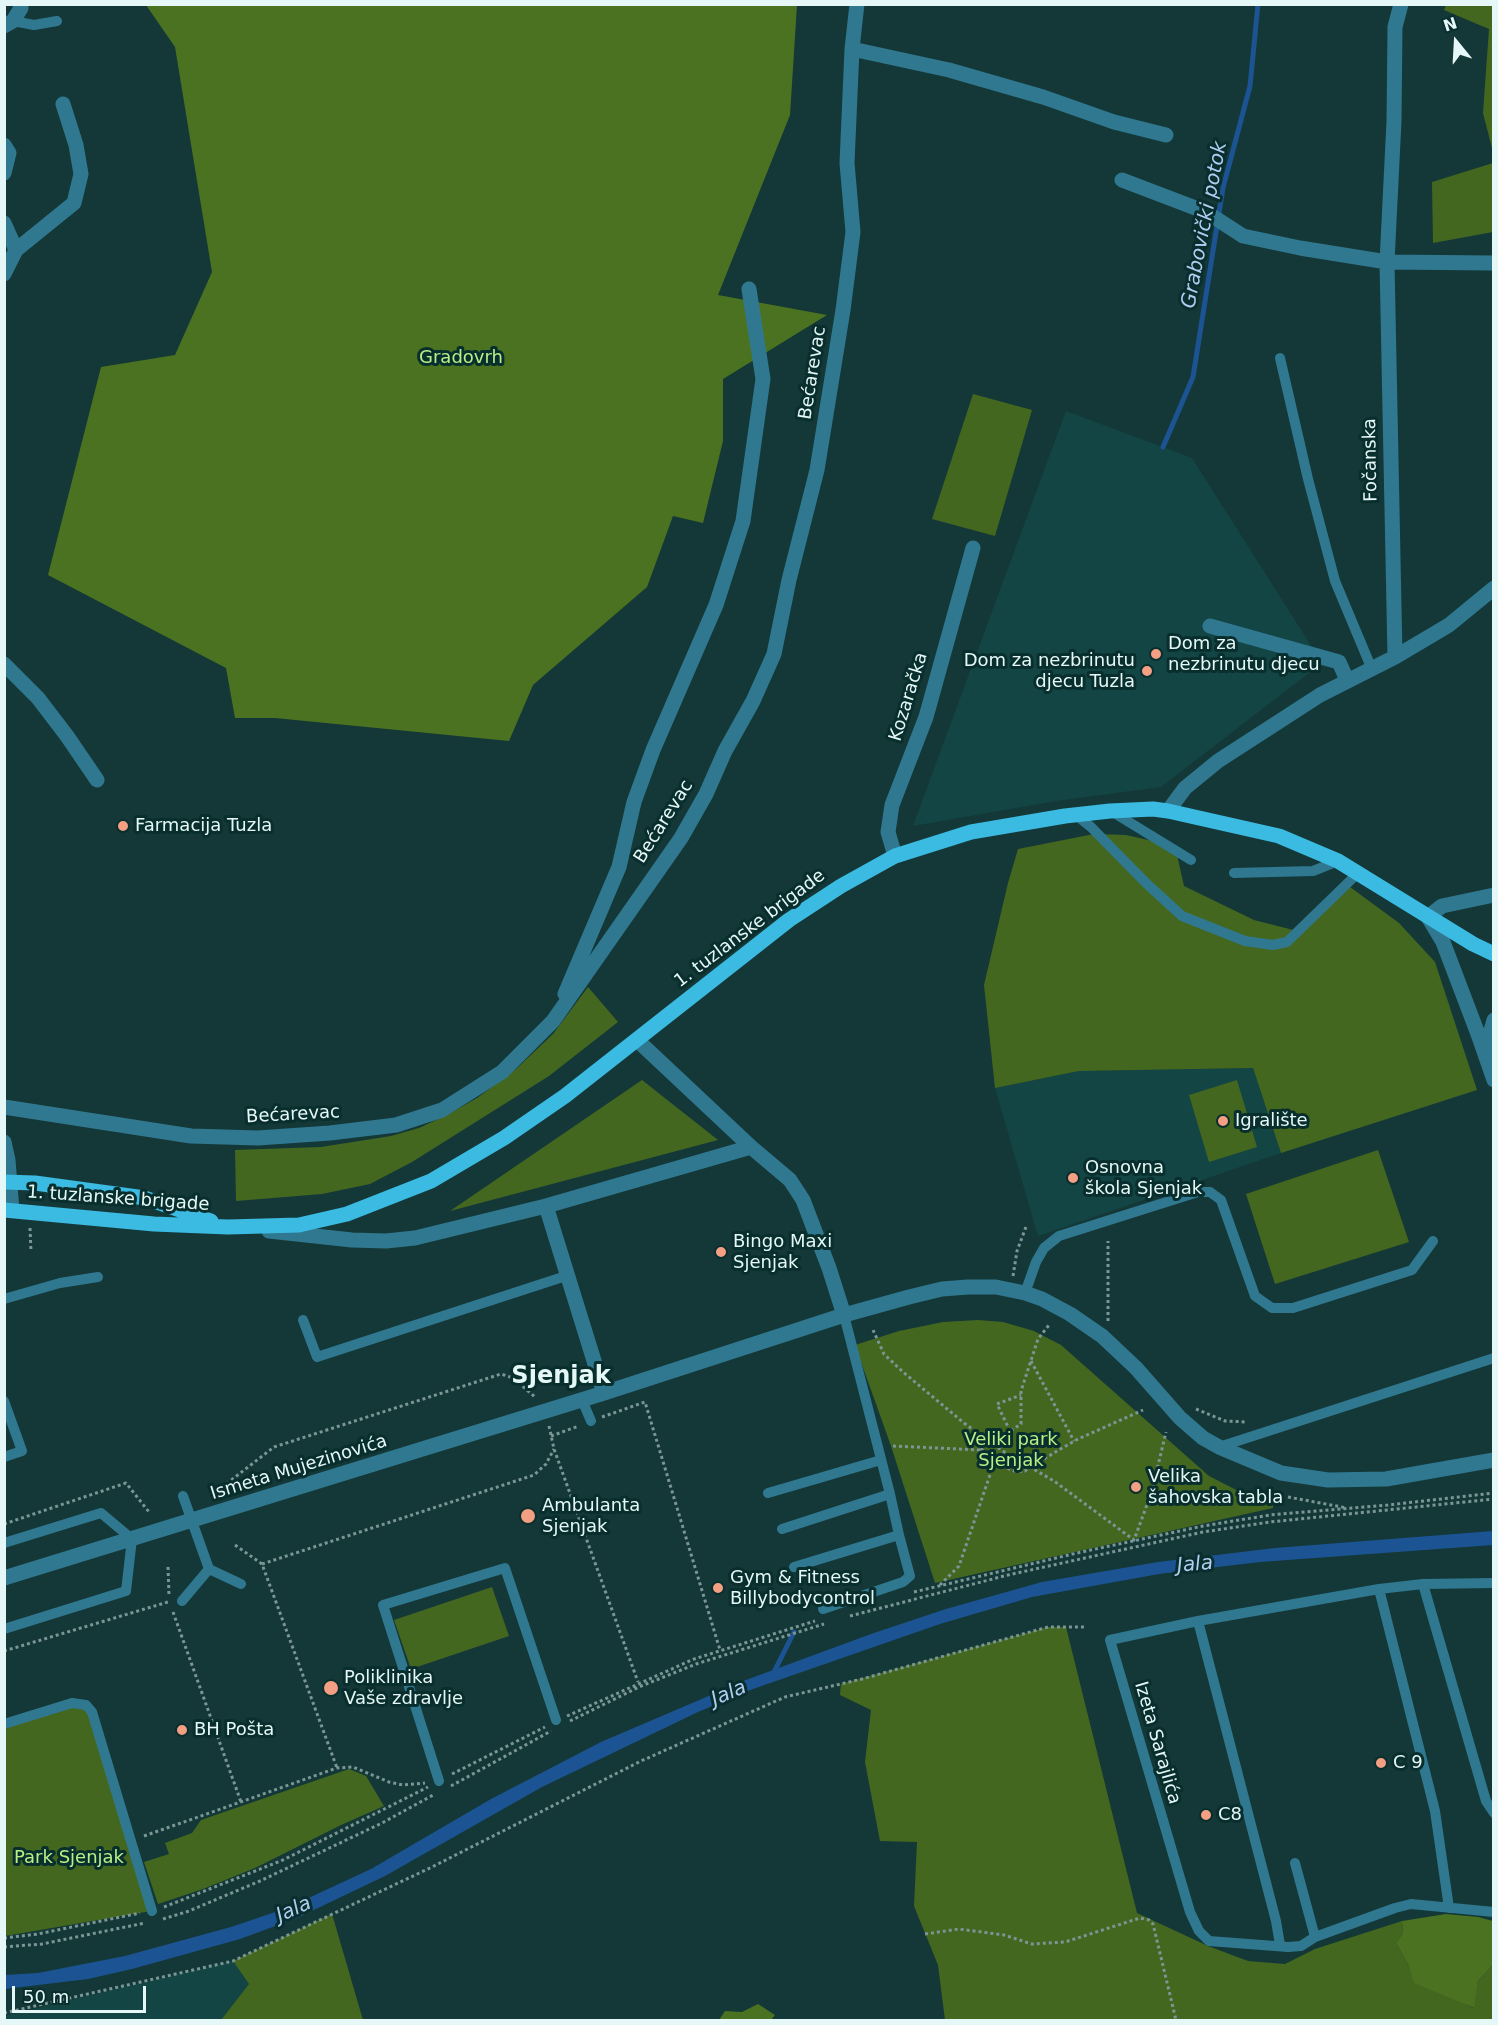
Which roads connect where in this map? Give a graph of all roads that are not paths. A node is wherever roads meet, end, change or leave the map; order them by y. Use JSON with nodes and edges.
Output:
{"nodes":[{"id":1,"x":20,"y":4,"type":"edge"},
{"id":2,"x":856,"y":4,"type":"edge"},
{"id":3,"x":1401,"y":4,"type":"edge"},
{"id":4,"x":57,"y":21,"type":"dead end"},
{"id":5,"x":9,"y":23,"type":"edge"},
{"id":6,"x":852,"y":49,"type":"junction"},
{"id":7,"x":63,"y":104,"type":"dead end"},
{"id":8,"x":1166,"y":135,"type":"dead end"},
{"id":9,"x":4,"y":145,"type":"edge"},
{"id":10,"x":4,"y":173,"type":"edge"},
{"id":11,"x":1122,"y":180,"type":"dead end"},
{"id":12,"x":4,"y":224,"type":"edge"},
{"id":13,"x":16,"y":250,"type":"junction"},
{"id":14,"x":1387,"y":262,"type":"junction"},
{"id":15,"x":1494,"y":262,"type":"edge"},
{"id":16,"x":4,"y":274,"type":"edge"},
{"id":17,"x":749,"y":289,"type":"dead end"},
{"id":18,"x":1280,"y":358,"type":"dead end"},
{"id":19,"x":973,"y":548,"type":"dead end"},
{"id":20,"x":1494,"y":588,"type":"edge"},
{"id":21,"x":1210,"y":626,"type":"dead end"},
{"id":22,"x":1395,"y":657,"type":"junction"},
{"id":23,"x":4,"y":664,"type":"edge"},
{"id":24,"x":1371,"y":668,"type":"junction"},
{"id":25,"x":1347,"y":680,"type":"junction"},
{"id":26,"x":97,"y":780,"type":"dead end"},
{"id":27,"x":1168,"y":810,"type":"junction"},
{"id":28,"x":1110,"y":811,"type":"junction"},
{"id":29,"x":1076,"y":815,"type":"junction"},
{"id":30,"x":895,"y":856,"type":"junction"},
{"id":31,"x":1191,"y":860,"type":"dead end"},
{"id":32,"x":1338,"y":861,"type":"junction"},
{"id":33,"x":1234,"y":873,"type":"dead end"},
{"id":34,"x":1358,"y":873,"type":"junction"},
{"id":35,"x":1494,"y":895,"type":"edge"},
{"id":36,"x":1428,"y":917,"type":"junction"},
{"id":37,"x":1494,"y":954,"type":"edge"},
{"id":38,"x":1494,"y":1020,"type":"edge"},
{"id":39,"x":553,"y":1021,"type":"junction"},
{"id":40,"x":637,"y":1040,"type":"junction"},
{"id":41,"x":1484,"y":1053,"type":"junction"},
{"id":42,"x":1494,"y":1080,"type":"edge"},
{"id":43,"x":4,"y":1107,"type":"edge"},
{"id":44,"x":4,"y":1142,"type":"edge"},
{"id":45,"x":751,"y":1147,"type":"junction"},
{"id":46,"x":7,"y":1182,"type":"edge"},
{"id":47,"x":546,"y":1206,"type":"junction"},
{"id":48,"x":8,"y":1210,"type":"edge"},
{"id":49,"x":228,"y":1227,"type":"junction"},
{"id":50,"x":1433,"y":1241,"type":"dead end"},
{"id":51,"x":569,"y":1275,"type":"junction"},
{"id":52,"x":98,"y":1277,"type":"dead end"},
{"id":53,"x":1025,"y":1293,"type":"junction"},
{"id":54,"x":4,"y":1299,"type":"edge"},
{"id":55,"x":844,"y":1315,"type":"junction"},
{"id":56,"x":303,"y":1320,"type":"dead end"},
{"id":57,"x":1494,"y":1358,"type":"edge"},
{"id":58,"x":604,"y":1393,"type":"junction"},
{"id":59,"x":582,"y":1400,"type":"junction"},
{"id":60,"x":4,"y":1401,"type":"edge"},
{"id":61,"x":591,"y":1421,"type":"dead end"},
{"id":62,"x":1219,"y":1447,"type":"junction"},
{"id":63,"x":4,"y":1457,"type":"edge"},
{"id":64,"x":881,"y":1460,"type":"junction"},
{"id":65,"x":1494,"y":1460,"type":"edge"},
{"id":66,"x":768,"y":1493,"type":"dead end"},
{"id":67,"x":890,"y":1494,"type":"junction"},
{"id":68,"x":183,"y":1496,"type":"dead end"},
{"id":69,"x":192,"y":1521,"type":"junction"},
{"id":70,"x":782,"y":1530,"type":"dead end"},
{"id":71,"x":899,"y":1535,"type":"junction"},
{"id":72,"x":132,"y":1539,"type":"junction"},
{"id":73,"x":4,"y":1543,"type":"edge"},
{"id":74,"x":794,"y":1567,"type":"dead end"},
{"id":75,"x":209,"y":1569,"type":"junction"},
{"id":76,"x":4,"y":1578,"type":"edge"},
{"id":77,"x":1494,"y":1583,"type":"edge"},
{"id":78,"x":241,"y":1584,"type":"dead end"},
{"id":79,"x":1424,"y":1584,"type":"junction"},
{"id":80,"x":1379,"y":1589,"type":"junction"},
{"id":81,"x":182,"y":1600,"type":"dead end"},
{"id":82,"x":824,"y":1613,"type":"road end"},
{"id":83,"x":1198,"y":1621,"type":"junction"},
{"id":84,"x":4,"y":1629,"type":"edge"},
{"id":85,"x":4,"y":1724,"type":"edge"},
{"id":86,"x":557,"y":1725,"type":"road end"},
{"id":87,"x":440,"y":1786,"type":"road end"},
{"id":88,"x":1494,"y":1813,"type":"edge"},
{"id":89,"x":1295,"y":1863,"type":"dead end"},
{"id":90,"x":1449,"y":1908,"type":"junction"},
{"id":91,"x":1494,"y":1912,"type":"edge"},
{"id":92,"x":152,"y":1916,"type":"road end"},
{"id":93,"x":1316,"y":1937,"type":"junction"},
{"id":94,"x":1280,"y":1945,"type":"junction"}],
"edges":[{"from":1,"to":5,"type":"street"},
{"from":2,"to":6,"type":"street","name":"Bećarevac"},
{"from":3,"to":14,"type":"street","name":"Fočanska"},
{"from":4,"to":5,"type":"lane"},
{"from":6,"to":8,"type":"street"},
{"from":6,"to":39,"type":"street","name":"Bećarevac"},
{"from":7,"to":13,"type":"street"},
{"from":9,"to":10,"type":"street"},
{"from":11,"to":14,"type":"street"},
{"from":12,"to":13,"type":"street"},
{"from":13,"to":16,"type":"street"},
{"from":14,"to":15,"type":"street"},
{"from":14,"to":22,"type":"street","name":"Fočanska"},
{"from":17,"to":39,"type":"street"},
{"from":18,"to":24,"type":"lane"},
{"from":19,"to":30,"type":"street","name":"Kozaračka"},
{"from":20,"to":22,"type":"street"},
{"from":21,"to":25,"type":"street"},
{"from":22,"to":24,"type":"street"},
{"from":23,"to":26,"type":"street"},
{"from":24,"to":25,"type":"street"},
{"from":25,"to":27,"type":"street"},
{"from":27,"to":28,"type":"main road","name":"1. tuzlanske brigade"},
{"from":27,"to":32,"type":"main road","name":"1. tuzlanske brigade"},
{"from":28,"to":29,"type":"main road","name":"1. tuzlanske brigade"},
{"from":28,"to":31,"type":"lane"},
{"from":29,"to":30,"type":"main road","name":"1. tuzlanske brigade"},
{"from":29,"to":34,"type":"lane"},
{"from":30,"to":40,"type":"main road","name":"1. tuzlanske brigade"},
{"from":32,"to":33,"type":"lane"},
{"from":32,"to":34,"type":"main road","name":"1. tuzlanske brigade"},
{"from":34,"to":36,"type":"main road","name":"1. tuzlanske brigade"},
{"from":35,"to":36,"type":"street"},
{"from":36,"to":37,"type":"main road","name":"1. tuzlanske brigade"},
{"from":36,"to":41,"type":"street"},
{"from":38,"to":41,"type":"street"},
{"from":39,"to":43,"type":"street","name":"Bećarevac"},
{"from":40,"to":45,"type":"street"},
{"from":40,"to":49,"type":"main road","name":"1. tuzlanske brigade"},
{"from":41,"to":42,"type":"street"},
{"from":44,"to":46,"type":"street"},
{"from":45,"to":47,"type":"street"},
{"from":45,"to":55,"type":"street"},
{"from":46,"to":48,"type":"street"},
{"from":46,"to":49,"type":"main road","name":"1. tuzlanske brigade"},
{"from":47,"to":49,"type":"street"},
{"from":47,"to":51,"type":"street"},
{"from":48,"to":49,"type":"main road","name":"1. tuzlanske brigade"},
{"from":50,"to":53,"type":"lane"},
{"from":51,"to":56,"type":"lane"},
{"from":51,"to":58,"type":"street"},
{"from":52,"to":54,"type":"lane"},
{"from":53,"to":55,"type":"street","name":"Ismeta Mujezinovića"},
{"from":53,"to":62,"type":"street","name":"Ismeta Mujezinovića"},
{"from":55,"to":58,"type":"street","name":"Ismeta Mujezinovića"},
{"from":55,"to":64,"type":"lane"},
{"from":57,"to":62,"type":"lane"},
{"from":58,"to":59,"type":"street","name":"Ismeta Mujezinovića"},
{"from":59,"to":61,"type":"lane"},
{"from":59,"to":69,"type":"street","name":"Ismeta Mujezinovića"},
{"from":60,"to":63,"type":"lane"},
{"from":62,"to":65,"type":"street","name":"Ismeta Mujezinovića"},
{"from":64,"to":66,"type":"lane"},
{"from":64,"to":67,"type":"lane"},
{"from":67,"to":70,"type":"lane"},
{"from":67,"to":71,"type":"lane"},
{"from":68,"to":69,"type":"lane"},
{"from":69,"to":72,"type":"street","name":"Ismeta Mujezinovića"},
{"from":69,"to":75,"type":"lane"},
{"from":71,"to":74,"type":"lane"},
{"from":71,"to":82,"type":"lane"},
{"from":72,"to":73,"type":"lane"},
{"from":72,"to":76,"type":"street","name":"Ismeta Mujezinovića"},
{"from":72,"to":84,"type":"lane"},
{"from":75,"to":78,"type":"lane"},
{"from":75,"to":81,"type":"lane"},
{"from":77,"to":79,"type":"lane","name":"Izeta Sarajlića"},
{"from":79,"to":80,"type":"lane","name":"Izeta Sarajlića"},
{"from":79,"to":88,"type":"lane"},
{"from":80,"to":83,"type":"lane","name":"Izeta Sarajlića"},
{"from":80,"to":90,"type":"lane"},
{"from":83,"to":94,"type":"lane"},
{"from":83,"to":94,"type":"lane","name":"Izeta Sarajlića"},
{"from":85,"to":92,"type":"lane"},
{"from":86,"to":87,"type":"lane"},
{"from":89,"to":93,"type":"lane"},
{"from":90,"to":91,"type":"lane","name":"Izeta Sarajlića"},
{"from":90,"to":93,"type":"lane","name":"Izeta Sarajlića"},
{"from":93,"to":94,"type":"lane","name":"Izeta Sarajlića"}]}
